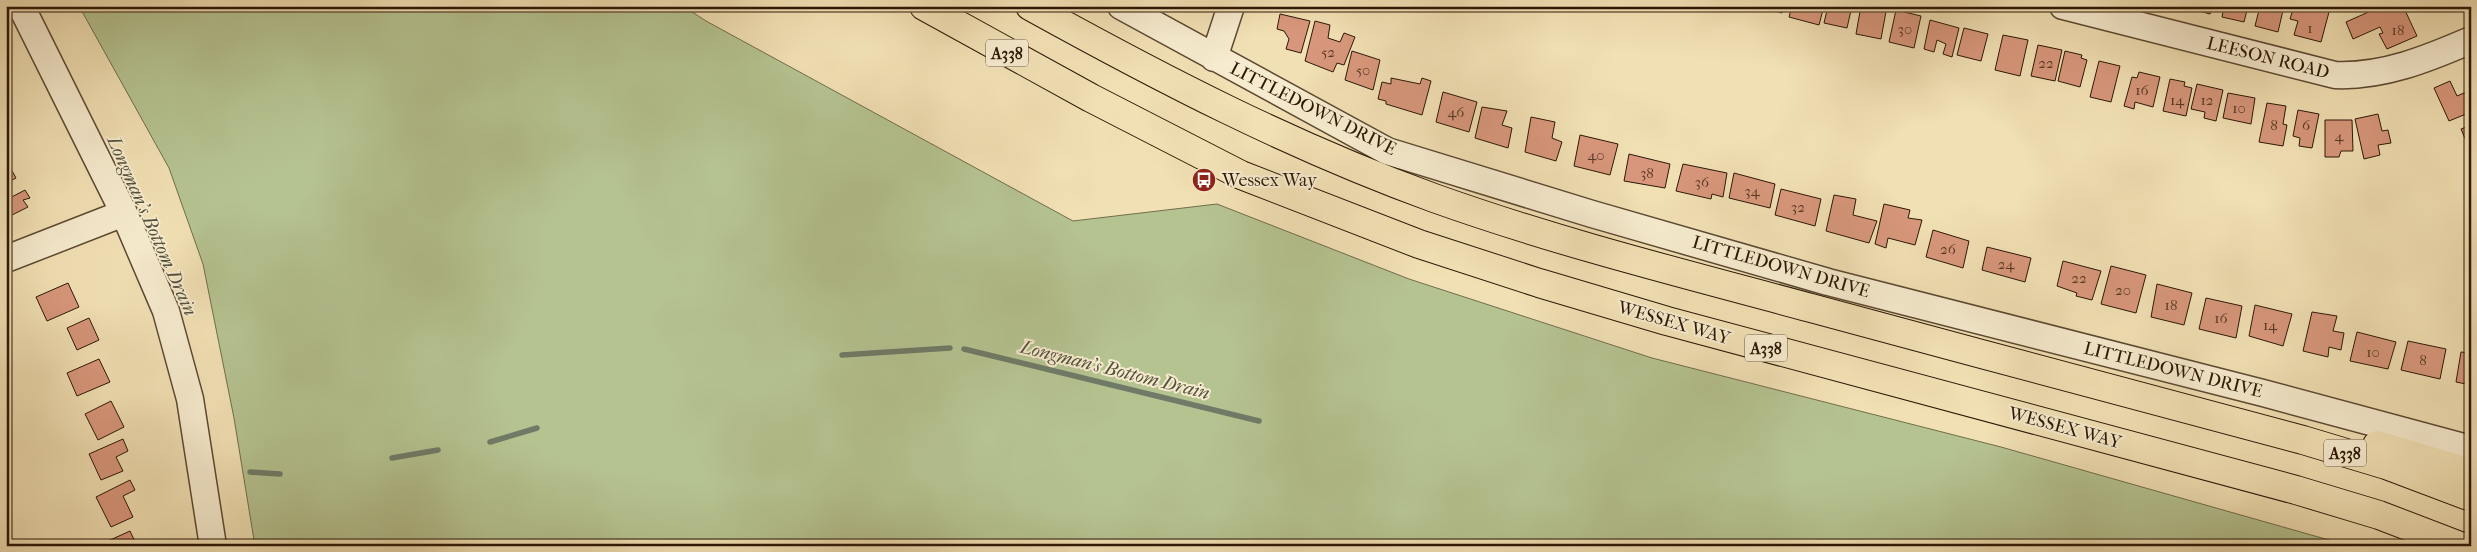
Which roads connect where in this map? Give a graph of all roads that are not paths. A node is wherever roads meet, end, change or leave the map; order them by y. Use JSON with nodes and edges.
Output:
{"nodes":[{"id":1,"x":21,"y":6,"type":"edge"},
{"id":2,"x":924,"y":6,"type":"edge"},
{"id":3,"x":1030,"y":6,"type":"edge"},
{"id":4,"x":1121,"y":6,"type":"edge"},
{"id":5,"x":1231,"y":6,"type":"edge"},
{"id":6,"x":2063,"y":6,"type":"edge"},
{"id":7,"x":2471,"y":40,"type":"edge"},
{"id":8,"x":1214,"y":58,"type":"junction"},
{"id":9,"x":124,"y":213,"type":"junction"},
{"id":10,"x":6,"y":259,"type":"edge"},
{"id":11,"x":2216,"y":417,"type":"junction"},
{"id":12,"x":2471,"y":449,"type":"edge"},
{"id":13,"x":2219,"y":470,"type":"junction"},
{"id":14,"x":2471,"y":473,"type":"edge"},
{"id":15,"x":2471,"y":497,"type":"edge"},
{"id":16,"x":214,"y":546,"type":"edge"},
{"id":17,"x":2407,"y":546,"type":"edge"},
{"id":18,"x":2460,"y":546,"type":"edge"}],
"edges":[{"from":1,"to":9,"type":"street"},
{"from":2,"to":13,"type":"highway","name":"WESSEX WAY","number":"A338"},
{"from":3,"to":11,"type":"highway","number":"A338"},
{"from":4,"to":8,"type":"street","name":"LITTLEDOWN DRIVE"},
{"from":5,"to":8,"type":"street"},
{"from":6,"to":7,"type":"street","name":"LEESON ROAD"},
{"from":8,"to":12,"type":"street","name":"LITTLEDOWN DRIVE"},
{"from":9,"to":10,"type":"street"},
{"from":9,"to":16,"type":"street"},
{"from":11,"to":14,"type":"highway"},
{"from":11,"to":15,"type":"highway","number":"A338"},
{"from":13,"to":17,"type":"highway"},
{"from":13,"to":18,"type":"highway","name":"WESSEX WAY","number":"A338"}]}
